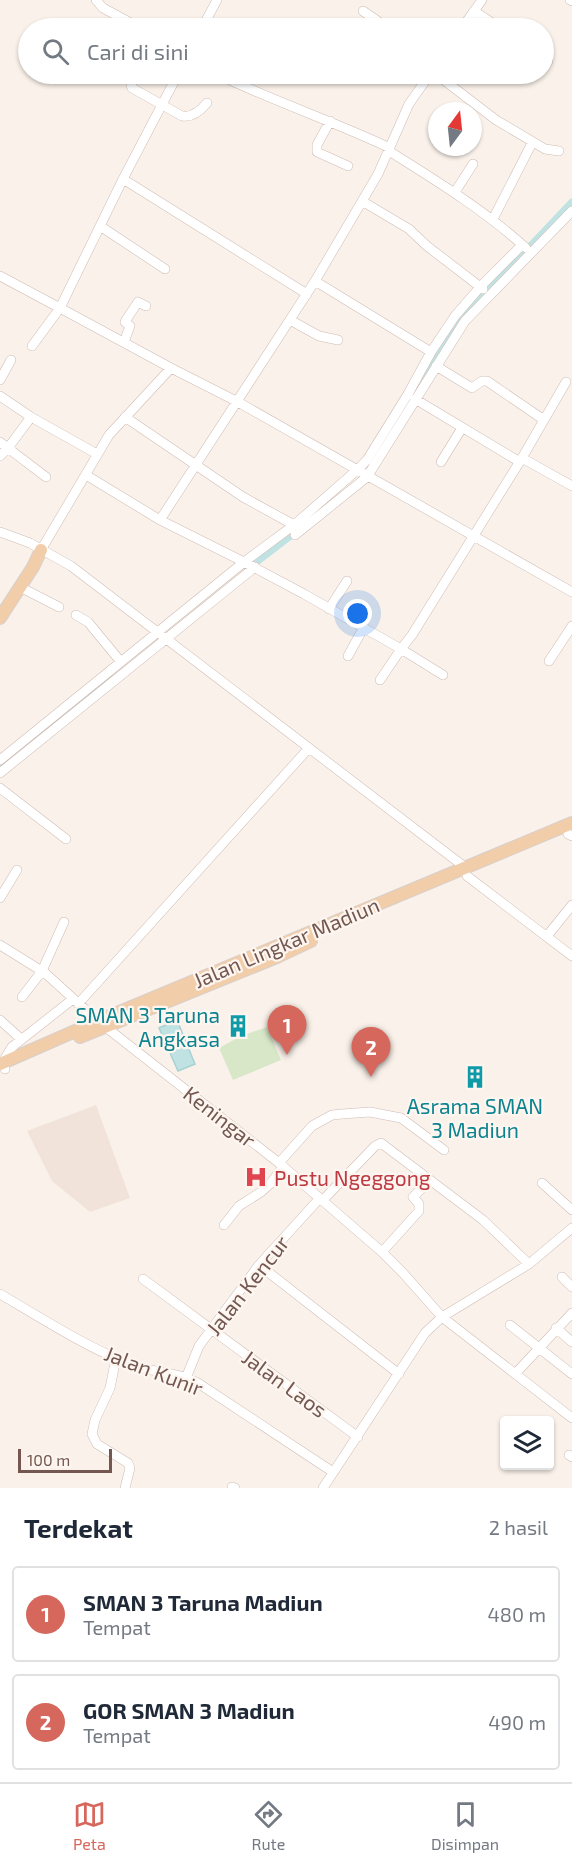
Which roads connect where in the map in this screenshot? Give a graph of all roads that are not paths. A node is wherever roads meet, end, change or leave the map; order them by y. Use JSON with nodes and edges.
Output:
{"nodes":[{"id":1,"x":96,"y":0,"type":"edge"},
{"id":2,"x":217,"y":0,"type":"edge"},
{"id":3,"x":480,"y":1,"type":"edge"},
{"id":4,"x":363,"y":11,"type":"dead end"},
{"id":5,"x":474,"y":11,"type":"junction"},
{"id":6,"x":122,"y":18,"type":"edge"},
{"id":7,"x":207,"y":18,"type":"edge"},
{"id":8,"x":373,"y":18,"type":"edge"},
{"id":9,"x":469,"y":18,"type":"edge"},
{"id":10,"x":485,"y":18,"type":"edge"},
{"id":11,"x":131,"y":84,"type":"edge"},
{"id":12,"x":172,"y":84,"type":"edge"},
{"id":13,"x":238,"y":84,"type":"edge"},
{"id":14,"x":423,"y":84,"type":"edge"},
{"id":15,"x":449,"y":84,"type":"edge"},
{"id":16,"x":207,"y":103,"type":"dead end"},
{"id":17,"x":160,"y":104,"type":"junction"},
{"id":18,"x":330,"y":121,"type":"junction"},
{"id":19,"x":532,"y":143,"type":"junction"},
{"id":20,"x":390,"y":149,"type":"junction"},
{"id":21,"x":559,"y":151,"type":"dead end"},
{"id":22,"x":473,"y":164,"type":"dead end"},
{"id":23,"x":348,"y":166,"type":"dead end"},
{"id":24,"x":123,"y":179,"type":"junction"},
{"id":25,"x":455,"y":192,"type":"junction"},
{"id":26,"x":362,"y":201,"type":"junction"},
{"id":27,"x":572,"y":211,"type":"edge"},
{"id":28,"x":493,"y":219,"type":"junction"},
{"id":29,"x":100,"y":226,"type":"junction"},
{"id":30,"x":527,"y":249,"type":"junction"},
{"id":31,"x":165,"y":269,"type":"dead end"},
{"id":32,"x":0,"y":276,"type":"edge"},
{"id":33,"x":315,"y":281,"type":"junction"},
{"id":34,"x":485,"y":291,"type":"junction"},
{"id":35,"x":307,"y":294,"type":"junction"},
{"id":36,"x":146,"y":306,"type":"dead end"},
{"id":37,"x":60,"y":308,"type":"junction"},
{"id":38,"x":290,"y":320,"type":"junction"},
{"id":39,"x":338,"y":340,"type":"dead end"},
{"id":40,"x":124,"y":342,"type":"junction"},
{"id":41,"x":33,"y":346,"type":"dead end"},
{"id":42,"x":431,"y":352,"type":"junction"},
{"id":43,"x":11,"y":360,"type":"dead end"},
{"id":44,"x":436,"y":366,"type":"junction"},
{"id":45,"x":171,"y":368,"type":"junction"},
{"id":46,"x":0,"y":380,"type":"edge"},
{"id":47,"x":566,"y":382,"type":"dead end"},
{"id":48,"x":0,"y":396,"type":"edge"},
{"id":49,"x":415,"y":399,"type":"junction"},
{"id":50,"x":238,"y":402,"type":"junction"},
{"id":51,"x":31,"y":417,"type":"junction"},
{"id":52,"x":126,"y":417,"type":"junction"},
{"id":53,"x":544,"y":420,"type":"junction"},
{"id":54,"x":462,"y":428,"type":"junction"},
{"id":55,"x":0,"y":442,"type":"edge"},
{"id":56,"x":8,"y":448,"type":"junction"},
{"id":57,"x":98,"y":454,"type":"junction"},
{"id":58,"x":0,"y":456,"type":"edge"},
{"id":59,"x":521,"y":460,"type":"junction"},
{"id":60,"x":441,"y":462,"type":"dead end"},
{"id":61,"x":195,"y":465,"type":"junction"},
{"id":62,"x":362,"y":474,"type":"junction"},
{"id":63,"x":86,"y":475,"type":"junction"},
{"id":64,"x":46,"y":477,"type":"dead end"},
{"id":65,"x":572,"y":486,"type":"edge"},
{"id":66,"x":160,"y":520,"type":"junction"},
{"id":67,"x":295,"y":530,"type":"junction"},
{"id":68,"x":0,"y":532,"type":"edge"},
{"id":69,"x":473,"y":537,"type":"junction"},
{"id":70,"x":42,"y":550,"type":"junction"},
{"id":71,"x":250,"y":564,"type":"junction"},
{"id":72,"x":347,"y":581,"type":"dead end"},
{"id":73,"x":21,"y":587,"type":"junction"},
{"id":74,"x":572,"y":591,"type":"edge"},
{"id":75,"x":59,"y":607,"type":"dead end"},
{"id":76,"x":329,"y":609,"type":"junction"},
{"id":77,"x":76,"y":615,"type":"dead end"},
{"id":78,"x":0,"y":618,"type":"edge"},
{"id":79,"x":572,"y":626,"type":"edge"},
{"id":80,"x":364,"y":627,"type":"junction"},
{"id":81,"x":162,"y":635,"type":"junction"},
{"id":82,"x":401,"y":649,"type":"junction"},
{"id":83,"x":348,"y":656,"type":"dead end"},
{"id":84,"x":549,"y":661,"type":"dead end"},
{"id":85,"x":122,"y":662,"type":"junction"},
{"id":86,"x":443,"y":675,"type":"dead end"},
{"id":87,"x":380,"y":680,"type":"dead end"},
{"id":88,"x":308,"y":749,"type":"junction"},
{"id":89,"x":0,"y":760,"type":"edge"},
{"id":90,"x":0,"y":773,"type":"edge"},
{"id":91,"x":0,"y":788,"type":"edge"},
{"id":92,"x":571,"y":831,"type":"edge"},
{"id":93,"x":66,"y":839,"type":"dead end"},
{"id":94,"x":17,"y":870,"type":"dead end"},
{"id":95,"x":466,"y":872,"type":"junction"},
{"id":96,"x":0,"y":898,"type":"edge"},
{"id":97,"x":571,"y":909,"type":"edge"},
{"id":98,"x":64,"y":922,"type":"dead end"},
{"id":99,"x":548,"y":936,"type":"junction"},
{"id":100,"x":0,"y":945,"type":"edge"},
{"id":101,"x":572,"y":956,"type":"edge"},
{"id":102,"x":42,"y":971,"type":"junction"},
{"id":103,"x":22,"y":997,"type":"dead end"},
{"id":104,"x":76,"y":1002,"type":"junction"},
{"id":105,"x":0,"y":1020,"type":"edge"},
{"id":106,"x":102,"y":1024,"type":"junction"},
{"id":107,"x":21,"y":1039,"type":"junction"},
{"id":108,"x":2,"y":1067,"type":"edge"},
{"id":109,"x":444,"y":1150,"type":"dead end"},
{"id":110,"x":281,"y":1165,"type":"junction"},
{"id":111,"x":429,"y":1181,"type":"junction"},
{"id":112,"x":542,"y":1183,"type":"dead end"},
{"id":113,"x":321,"y":1200,"type":"junction"},
{"id":114,"x":572,"y":1210,"type":"edge"},
{"id":115,"x":224,"y":1225,"type":"dead end"},
{"id":116,"x":572,"y":1228,"type":"edge"},
{"id":117,"x":382,"y":1252,"type":"junction"},
{"id":118,"x":529,"y":1264,"type":"junction"},
{"id":119,"x":259,"y":1265,"type":"junction"},
{"id":120,"x":562,"y":1277,"type":"dead end"},
{"id":121,"x":143,"y":1279,"type":"dead end"},
{"id":122,"x":572,"y":1287,"type":"edge"},
{"id":123,"x":0,"y":1294,"type":"edge"},
{"id":124,"x":572,"y":1313,"type":"edge"},
{"id":125,"x":444,"y":1316,"type":"junction"},
{"id":126,"x":510,"y":1325,"type":"dead end"},
{"id":127,"x":556,"y":1328,"type":"junction"},
{"id":128,"x":211,"y":1330,"type":"junction"},
{"id":129,"x":572,"y":1342,"type":"edge"},
{"id":130,"x":538,"y":1347,"type":"junction"},
{"id":131,"x":116,"y":1358,"type":"junction"},
{"id":132,"x":517,"y":1372,"type":"junction"},
{"id":133,"x":399,"y":1374,"type":"junction"},
{"id":134,"x":572,"y":1374,"type":"edge"},
{"id":135,"x":186,"y":1378,"type":"junction"},
{"id":136,"x":555,"y":1402,"type":"junction"},
{"id":137,"x":572,"y":1412,"type":"edge"},
{"id":138,"x":572,"y":1418,"type":"edge"},
{"id":139,"x":358,"y":1437,"type":"junction"},
{"id":140,"x":333,"y":1472,"type":"junction"},
{"id":141,"x":125,"y":1488,"type":"edge"},
{"id":142,"x":323,"y":1488,"type":"edge"}],
"edges":[{"from":1,"to":6,"type":"street"},
{"from":2,"to":7,"type":"street"},
{"from":3,"to":5,"type":"street"},
{"from":4,"to":8,"type":"street"},
{"from":5,"to":9,"type":"street"},
{"from":5,"to":10,"type":"street"},
{"from":11,"to":17,"type":"street"},
{"from":12,"to":17,"type":"street"},
{"from":13,"to":18,"type":"street"},
{"from":14,"to":20,"type":"street"},
{"from":15,"to":19,"type":"street"},
{"from":16,"to":17,"type":"street"},
{"from":17,"to":24,"type":"street"},
{"from":18,"to":20,"type":"street"},
{"from":18,"to":23,"type":"street"},
{"from":19,"to":21,"type":"street"},
{"from":19,"to":28,"type":"street"},
{"from":20,"to":25,"type":"street"},
{"from":20,"to":26,"type":"street"},
{"from":22,"to":25,"type":"street"},
{"from":24,"to":29,"type":"street"},
{"from":24,"to":35,"type":"street"},
{"from":25,"to":28,"type":"street"},
{"from":26,"to":33,"type":"street"},
{"from":26,"to":34,"type":"street"},
{"from":27,"to":30,"type":"street"},
{"from":28,"to":30,"type":"street"},
{"from":29,"to":31,"type":"street"},
{"from":29,"to":37,"type":"street"},
{"from":30,"to":34,"type":"street"},
{"from":32,"to":37,"type":"street"},
{"from":33,"to":35,"type":"street"},
{"from":33,"to":42,"type":"street"},
{"from":34,"to":42,"type":"street"},
{"from":34,"to":44,"type":"street"},
{"from":35,"to":38,"type":"street"},
{"from":36,"to":40,"type":"street"},
{"from":37,"to":40,"type":"street"},
{"from":37,"to":41,"type":"street"},
{"from":38,"to":39,"type":"street"},
{"from":38,"to":50,"type":"street"},
{"from":40,"to":45,"type":"street"},
{"from":42,"to":62,"type":"street"},
{"from":43,"to":46,"type":"street"},
{"from":44,"to":49,"type":"street"},
{"from":44,"to":53,"type":"street"},
{"from":45,"to":50,"type":"street"},
{"from":45,"to":52,"type":"street"},
{"from":47,"to":53,"type":"street"},
{"from":48,"to":51,"type":"street"},
{"from":49,"to":54,"type":"street"},
{"from":49,"to":62,"type":"street"},
{"from":50,"to":61,"type":"street"},
{"from":50,"to":62,"type":"street"},
{"from":51,"to":56,"type":"street"},
{"from":51,"to":57,"type":"street"},
{"from":52,"to":57,"type":"street"},
{"from":52,"to":61,"type":"street"},
{"from":53,"to":59,"type":"street"},
{"from":54,"to":59,"type":"street"},
{"from":54,"to":60,"type":"street"},
{"from":55,"to":56,"type":"street"},
{"from":56,"to":58,"type":"street"},
{"from":56,"to":64,"type":"street"},
{"from":57,"to":63,"type":"street"},
{"from":59,"to":65,"type":"street"},
{"from":59,"to":69,"type":"street"},
{"from":61,"to":66,"type":"street"},
{"from":61,"to":67,"type":"street"},
{"from":62,"to":67,"type":"street"},
{"from":62,"to":69,"type":"street"},
{"from":63,"to":66,"type":"street"},
{"from":63,"to":70,"type":"street"},
{"from":66,"to":71,"type":"street"},
{"from":67,"to":71,"type":"street"},
{"from":68,"to":70,"type":"street"},
{"from":69,"to":74,"type":"street"},
{"from":69,"to":82,"type":"street"},
{"from":70,"to":73,"type":"main road"},
{"from":70,"to":81,"type":"street"},
{"from":71,"to":76,"type":"street"},
{"from":71,"to":81,"type":"street"},
{"from":72,"to":76,"type":"street"},
{"from":73,"to":75,"type":"street"},
{"from":73,"to":78,"type":"main road"},
{"from":76,"to":80,"type":"street"},
{"from":77,"to":85,"type":"street"},
{"from":79,"to":84,"type":"street"},
{"from":80,"to":82,"type":"street"},
{"from":80,"to":83,"type":"street"},
{"from":81,"to":85,"type":"street"},
{"from":81,"to":88,"type":"street"},
{"from":81,"to":90,"type":"street"},
{"from":82,"to":86,"type":"street"},
{"from":82,"to":87,"type":"street"},
{"from":85,"to":89,"type":"street"},
{"from":88,"to":95,"type":"street"},
{"from":88,"to":104,"type":"street"},
{"from":91,"to":93,"type":"street"},
{"from":92,"to":95,"type":"main road","name":"Jalan Lingkar Madiun"},
{"from":94,"to":96,"type":"street"},
{"from":95,"to":99,"type":"street"},
{"from":95,"to":106,"type":"main road","name":"Jalan Lingkar Madiun"},
{"from":97,"to":99,"type":"street"},
{"from":98,"to":102,"type":"street"},
{"from":99,"to":101,"type":"street"},
{"from":100,"to":102,"type":"street","name":"Keningar"},
{"from":102,"to":103,"type":"street"},
{"from":102,"to":104,"type":"street","name":"Keningar"},
{"from":104,"to":106,"type":"street","name":"Keningar"},
{"from":104,"to":107,"type":"street"},
{"from":105,"to":107,"type":"street"},
{"from":106,"to":108,"type":"main road","name":"Jalan Lingkar Madiun"},
{"from":106,"to":110,"type":"street","name":"Keningar"},
{"from":107,"to":108,"type":"street"},
{"from":109,"to":110,"type":"street"},
{"from":110,"to":113,"type":"street","name":"Keningar"},
{"from":110,"to":115,"type":"street"},
{"from":111,"to":113,"type":"street","name":"Jalan Kencur"},
{"from":111,"to":117,"type":"street"},
{"from":111,"to":118,"type":"street"},
{"from":112,"to":114,"type":"street"},
{"from":113,"to":117,"type":"street","name":"Keningar"},
{"from":113,"to":119,"type":"street","name":"Jalan Kencur"},
{"from":116,"to":118,"type":"street"},
{"from":117,"to":125,"type":"street","name":"Keningar"},
{"from":118,"to":125,"type":"street"},
{"from":119,"to":128,"type":"street","name":"Jalan Kencur"},
{"from":119,"to":133,"type":"street"},
{"from":120,"to":122,"type":"street"},
{"from":121,"to":128,"type":"street","name":"Jalan Laos"},
{"from":123,"to":131,"type":"street","name":"Jalan Kunir"},
{"from":124,"to":127,"type":"street"},
{"from":125,"to":132,"type":"street","name":"Keningar"},
{"from":125,"to":133,"type":"street"},
{"from":126,"to":130,"type":"street"},
{"from":127,"to":129,"type":"street"},
{"from":127,"to":130,"type":"street"},
{"from":128,"to":135,"type":"street","name":"Jalan Kencur"},
{"from":128,"to":139,"type":"street","name":"Jalan Laos"},
{"from":130,"to":132,"type":"street"},
{"from":130,"to":134,"type":"street"},
{"from":131,"to":135,"type":"street","name":"Jalan Kunir"},
{"from":131,"to":141,"type":"street"},
{"from":132,"to":136,"type":"street","name":"Keningar"},
{"from":133,"to":139,"type":"street"},
{"from":135,"to":140,"type":"street","name":"Jalan Kunir"},
{"from":136,"to":137,"type":"street"},
{"from":136,"to":138,"type":"street"},
{"from":139,"to":140,"type":"street"},
{"from":140,"to":142,"type":"street"}]}
